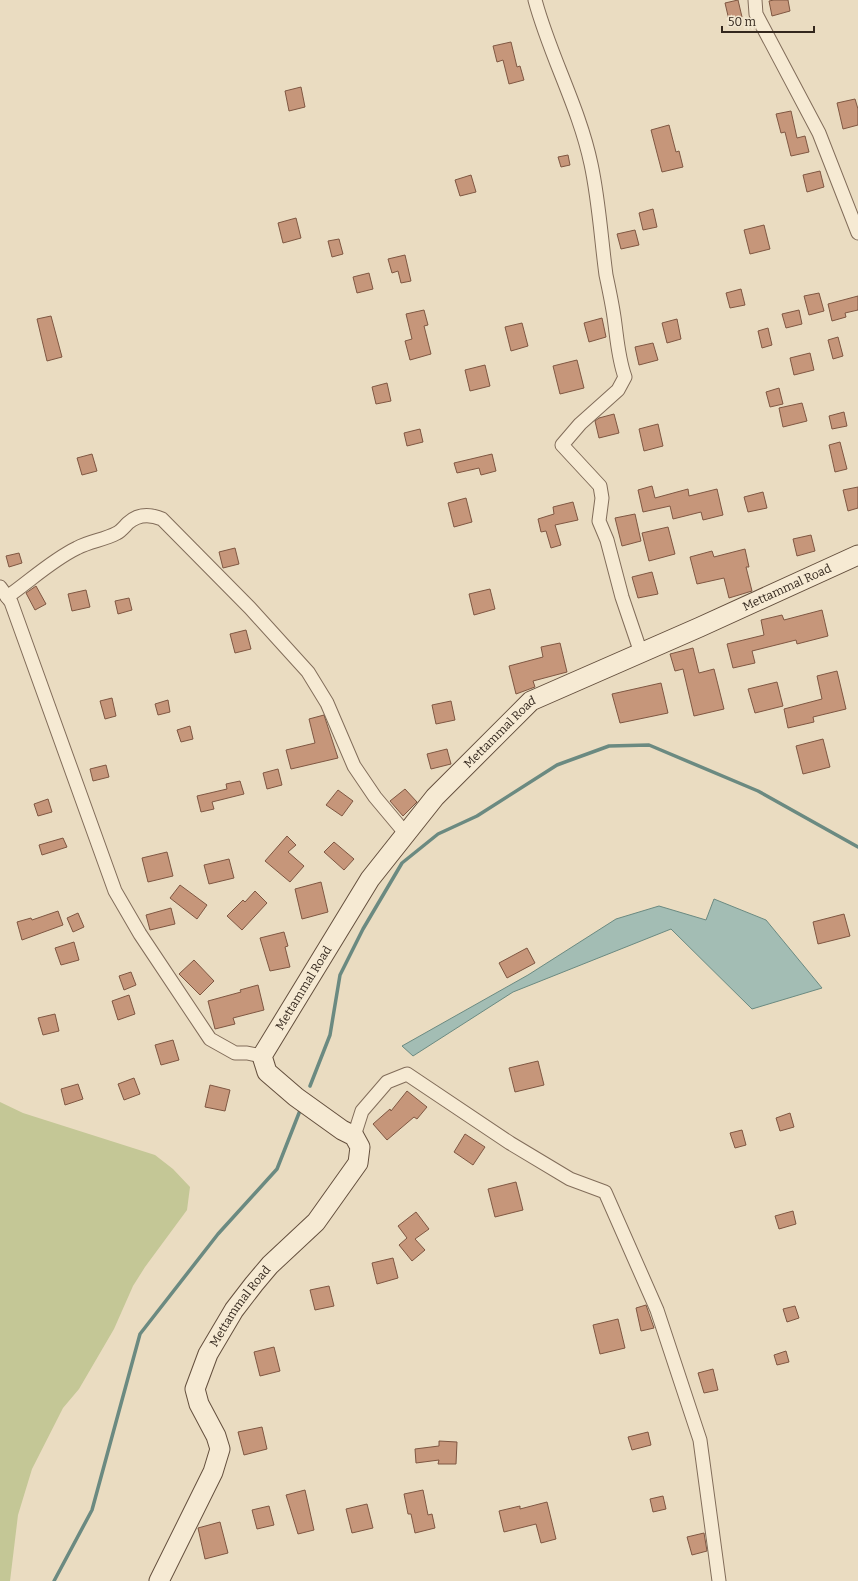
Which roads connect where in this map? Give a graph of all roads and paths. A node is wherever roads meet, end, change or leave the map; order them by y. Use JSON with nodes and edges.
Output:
{"nodes":[{"id":1,"x":535,"y":0,"type":"edge"},
{"id":2,"x":755,"y":0,"type":"edge"},
{"id":3,"x":858,"y":233,"type":"edge"},
{"id":4,"x":858,"y":554,"type":"edge"},
{"id":5,"x":3,"y":592,"type":"edge"},
{"id":6,"x":641,"y":653,"type":"junction"},
{"id":7,"x":406,"y":834,"type":"junction"},
{"id":8,"x":262,"y":1056,"type":"junction"},
{"id":9,"x":354,"y":1136,"type":"junction"},
{"id":10,"x":158,"y":1581,"type":"edge"},
{"id":11,"x":719,"y":1581,"type":"edge"}],
"edges":[{"from":1,"to":6,"type":"street"},
{"from":2,"to":3,"type":"street"},
{"from":4,"to":6,"type":"main road","name":"Mettammal Road"},
{"from":5,"to":7,"type":"street"},
{"from":5,"to":8,"type":"street"},
{"from":6,"to":7,"type":"main road","name":"Mettammal Road"},
{"from":7,"to":8,"type":"main road","name":"Mettammal Road"},
{"from":8,"to":9,"type":"main road"},
{"from":9,"to":10,"type":"main road","name":"Mettammal Road"},
{"from":9,"to":11,"type":"street"}]}
